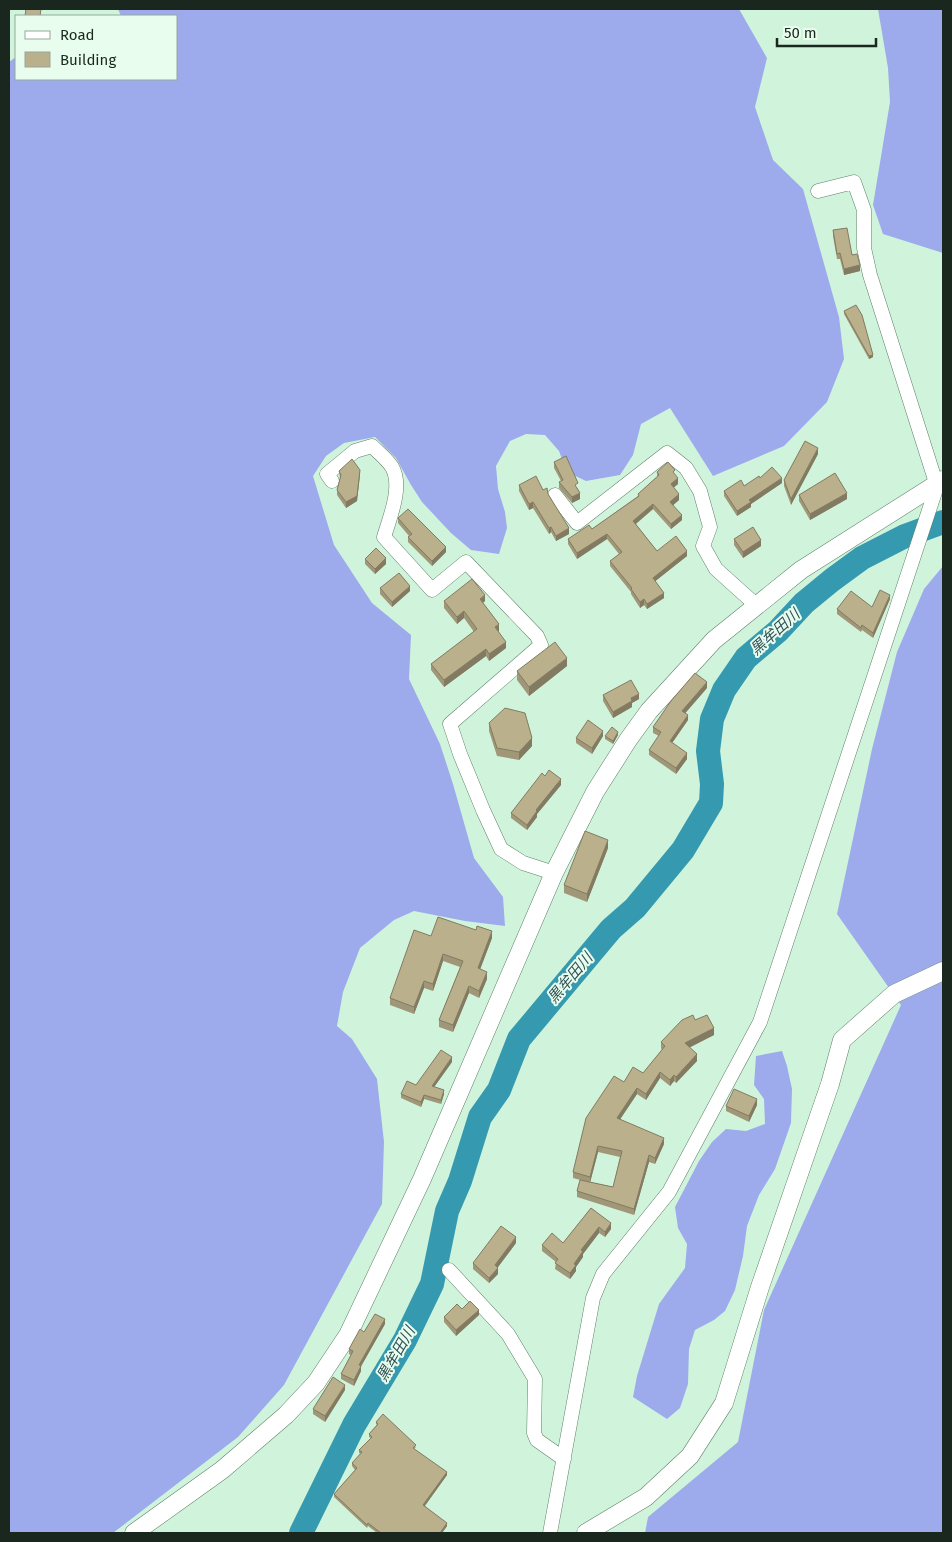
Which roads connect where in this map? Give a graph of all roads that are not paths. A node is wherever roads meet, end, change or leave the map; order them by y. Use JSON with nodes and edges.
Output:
{"nodes":[{"id":1,"x":818,"y":191,"type":"dead end"},
{"id":2,"x":332,"y":481,"type":"dead end"},
{"id":3,"x":940,"y":483,"type":"edge"},
{"id":4,"x":555,"y":495,"type":"dead end"},
{"id":5,"x":756,"y":605,"type":"junction"},
{"id":6,"x":554,"y":874,"type":"junction"},
{"id":7,"x":943,"y":971,"type":"edge"},
{"id":8,"x":449,"y":1270,"type":"dead end"},
{"id":9,"x":564,"y":1459,"type":"junction"},
{"id":10,"x":134,"y":1533,"type":"edge"},
{"id":11,"x":550,"y":1533,"type":"edge"},
{"id":12,"x":586,"y":1533,"type":"edge"}],
"edges":[{"from":1,"to":3,"type":"street"},
{"from":2,"to":6,"type":"street"},
{"from":3,"to":5,"type":"street"},
{"from":3,"to":9,"type":"street"},
{"from":4,"to":5,"type":"street"},
{"from":5,"to":6,"type":"street"},
{"from":6,"to":10,"type":"street"},
{"from":7,"to":12,"type":"street"},
{"from":8,"to":9,"type":"street"},
{"from":9,"to":11,"type":"street"}]}
